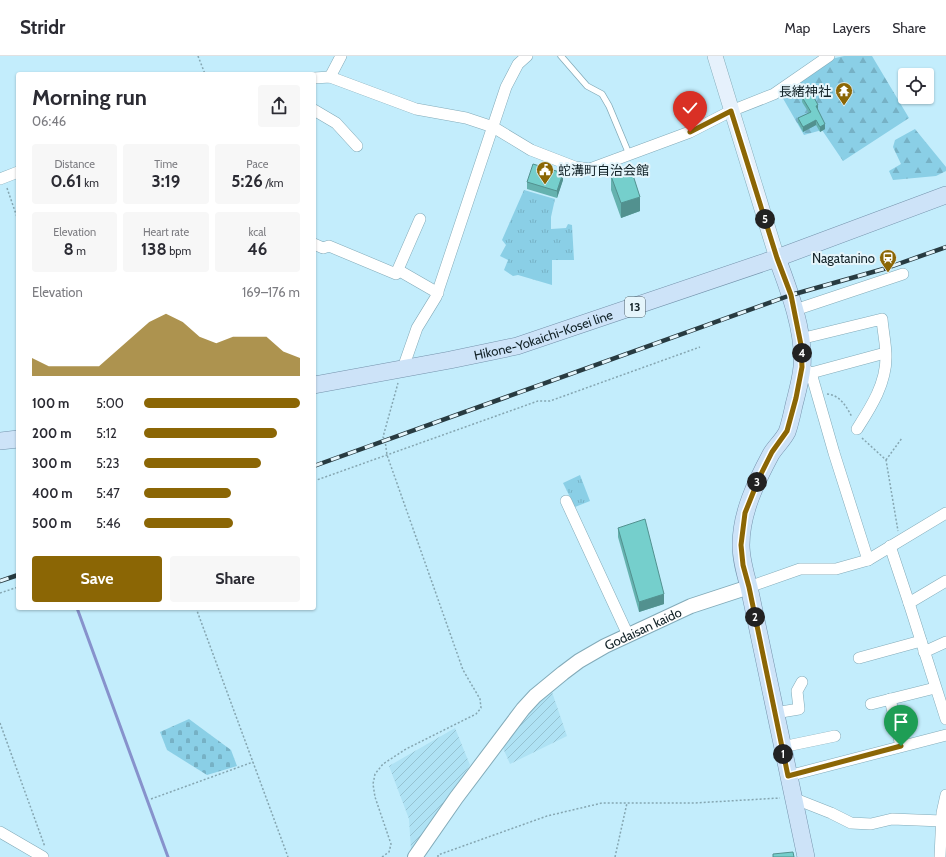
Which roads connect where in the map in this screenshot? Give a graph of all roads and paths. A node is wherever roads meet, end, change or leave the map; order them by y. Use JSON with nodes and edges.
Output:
{"nodes":[{"id":1,"x":198,"y":56,"type":"edge"},
{"id":2,"x":341,"y":56,"type":"edge"},
{"id":3,"x":527,"y":56,"type":"edge"},
{"id":4,"x":561,"y":56,"type":"edge"},
{"id":5,"x":714,"y":56,"type":"edge"},
{"id":6,"x":829,"y":56,"type":"edge"},
{"id":7,"x":204,"y":72,"type":"edge"},
{"id":8,"x":330,"y":77,"type":"junction"},
{"id":9,"x":316,"y":78,"type":"edge"},
{"id":10,"x":316,"y":111,"type":"edge"},
{"id":11,"x":731,"y":111,"type":"junction"},
{"id":12,"x":493,"y":127,"type":"junction"},
{"id":13,"x":357,"y":146,"type":"dead end"},
{"id":14,"x":629,"y":154,"type":"junction"},
{"id":15,"x":16,"y":173,"type":"edge"},
{"id":16,"x":2,"y":178,"type":"edge"},
{"id":17,"x":946,"y":195,"type":"edge"},
{"id":18,"x":16,"y":215,"type":"edge"},
{"id":19,"x":420,"y":219,"type":"dead end"},
{"id":20,"x":316,"y":245,"type":"edge"},
{"id":21,"x":777,"y":258,"type":"junction"},
{"id":22,"x":398,"y":270,"type":"junction"},
{"id":23,"x":903,"y":274,"type":"dead end"},
{"id":24,"x":438,"y":293,"type":"junction"},
{"id":25,"x":795,"y":310,"type":"junction"},
{"id":26,"x":800,"y":339,"type":"junction"},
{"id":27,"x":700,"y":347,"type":"dead end"},
{"id":28,"x":885,"y":353,"type":"junction"},
{"id":29,"x":403,"y":368,"type":"junction"},
{"id":30,"x":807,"y":370,"type":"junction"},
{"id":31,"x":316,"y":385,"type":"edge"},
{"id":32,"x":825,"y":394,"type":"dead end"},
{"id":33,"x":857,"y":429,"type":"junction"},
{"id":34,"x":16,"y":438,"type":"edge"},
{"id":35,"x":902,"y":438,"type":"dead end"},
{"id":36,"x":0,"y":441,"type":"edge"},
{"id":37,"x":387,"y":455,"type":"junction"},
{"id":38,"x":886,"y":460,"type":"junction"},
{"id":39,"x":316,"y":480,"type":"edge"},
{"id":40,"x":566,"y":501,"type":"dead end"},
{"id":41,"x":946,"y":513,"type":"edge"},
{"id":42,"x":900,"y":540,"type":"junction"},
{"id":43,"x":890,"y":546,"type":"junction"},
{"id":44,"x":868,"y":560,"type":"junction"},
{"id":45,"x":946,"y":581,"type":"edge"},
{"id":46,"x":749,"y":587,"type":"junction"},
{"id":47,"x":16,"y":588,"type":"edge"},
{"id":48,"x":0,"y":593,"type":"edge"},
{"id":49,"x":909,"y":603,"type":"junction"},
{"id":50,"x":197,"y":610,"type":"edge"},
{"id":51,"x":628,"y":636,"type":"junction"},
{"id":52,"x":921,"y":641,"type":"junction"},
{"id":53,"x":946,"y":642,"type":"edge"},
{"id":54,"x":924,"y":652,"type":"junction"},
{"id":55,"x":860,"y":658,"type":"dead end"},
{"id":56,"x":802,"y":682,"type":"dead end"},
{"id":57,"x":935,"y":688,"type":"junction"},
{"id":58,"x":890,"y":699,"type":"junction"},
{"id":59,"x":871,"y":704,"type":"dead end"},
{"id":60,"x":775,"y":713,"type":"junction"},
{"id":61,"x":946,"y":719,"type":"edge"},
{"id":62,"x":0,"y":723,"type":"edge"},
{"id":63,"x":946,"y":735,"type":"edge"},
{"id":64,"x":835,"y":736,"type":"dead end"},
{"id":65,"x":901,"y":746,"type":"junction"},
{"id":66,"x":782,"y":747,"type":"junction"},
{"id":67,"x":253,"y":762,"type":"junction"},
{"id":68,"x":788,"y":776,"type":"junction"},
{"id":69,"x":946,"y":796,"type":"edge"},
{"id":70,"x":793,"y":798,"type":"junction"},
{"id":71,"x":151,"y":800,"type":"dead end"},
{"id":72,"x":627,"y":803,"type":"junction"},
{"id":73,"x":942,"y":821,"type":"junction"},
{"id":74,"x":0,"y":832,"type":"edge"},
{"id":75,"x":45,"y":854,"type":"edge"},
{"id":76,"x":288,"y":857,"type":"edge"},
{"id":77,"x":382,"y":857,"type":"edge"},
{"id":78,"x":415,"y":857,"type":"edge"},
{"id":79,"x":438,"y":857,"type":"edge"},
{"id":80,"x":615,"y":857,"type":"edge"},
{"id":81,"x":806,"y":857,"type":"edge"},
{"id":82,"x":940,"y":857,"type":"edge"}],
"edges":[{"from":1,"to":7,"type":"path"},
{"from":2,"to":8,"type":"street"},
{"from":3,"to":12,"type":"street"},
{"from":4,"to":14,"type":"lane"},
{"from":5,"to":11,"type":"main road"},
{"from":6,"to":11,"type":"street"},
{"from":8,"to":9,"type":"street"},
{"from":8,"to":12,"type":"street"},
{"from":10,"to":13,"type":"street"},
{"from":11,"to":14,"type":"street"},
{"from":11,"to":21,"type":"main road"},
{"from":12,"to":14,"type":"street"},
{"from":12,"to":24,"type":"street"},
{"from":15,"to":16,"type":"street"},
{"from":16,"to":18,"type":"path"},
{"from":17,"to":21,"type":"main road","name":"Hikone-Yokaichi-Kosei line","number":"13"},
{"from":19,"to":22,"type":"street"},
{"from":20,"to":22,"type":"street"},
{"from":21,"to":25,"type":"main road"},
{"from":21,"to":29,"type":"main road","name":"Hikone-Yokaichi-Kosei line","number":"13"},
{"from":22,"to":24,"type":"street"},
{"from":23,"to":25,"type":"street"},
{"from":24,"to":29,"type":"street"},
{"from":25,"to":26,"type":"main road"},
{"from":26,"to":28,"type":"street"},
{"from":26,"to":30,"type":"main road"},
{"from":27,"to":37,"type":"path"},
{"from":28,"to":30,"type":"street"},
{"from":28,"to":33,"type":"street"},
{"from":29,"to":31,"type":"main road","name":"Hikone-Yokaichi-Kosei line","number":"13"},
{"from":29,"to":37,"type":"path"},
{"from":30,"to":44,"type":"street"},
{"from":30,"to":46,"type":"main road"},
{"from":32,"to":33,"type":"path"},
{"from":33,"to":38,"type":"path"},
{"from":34,"to":36,"type":"main road"},
{"from":35,"to":38,"type":"path"},
{"from":37,"to":39,"type":"path"},
{"from":37,"to":77,"type":"path"},
{"from":38,"to":42,"type":"path"},
{"from":40,"to":51,"type":"street"},
{"from":41,"to":42,"type":"street","name":"Godaisan kaido"},
{"from":42,"to":43,"type":"street","name":"Godaisan kaido"},
{"from":43,"to":44,"type":"street","name":"Godaisan kaido"},
{"from":43,"to":49,"type":"street"},
{"from":44,"to":46,"type":"street","name":"Godaisan kaido"},
{"from":45,"to":49,"type":"street"},
{"from":46,"to":51,"type":"street","name":"Godaisan kaido"},
{"from":46,"to":60,"type":"main road"},
{"from":47,"to":48,"type":"path"},
{"from":49,"to":52,"type":"street"},
{"from":50,"to":67,"type":"path"},
{"from":51,"to":78,"type":"street","name":"Godaisan kaido"},
{"from":52,"to":54,"type":"street"},
{"from":52,"to":55,"type":"street"},
{"from":53,"to":54,"type":"street"},
{"from":54,"to":57,"type":"street"},
{"from":56,"to":60,"type":"street"},
{"from":57,"to":58,"type":"street"},
{"from":57,"to":61,"type":"street"},
{"from":58,"to":59,"type":"street"},
{"from":58,"to":65,"type":"street"},
{"from":60,"to":66,"type":"main road"},
{"from":62,"to":75,"type":"path"},
{"from":63,"to":65,"type":"street"},
{"from":64,"to":66,"type":"street"},
{"from":65,"to":68,"type":"street"},
{"from":66,"to":68,"type":"main road"},
{"from":67,"to":71,"type":"path"},
{"from":67,"to":76,"type":"path"},
{"from":68,"to":70,"type":"main road"},
{"from":69,"to":73,"type":"street"},
{"from":70,"to":72,"type":"path"},
{"from":70,"to":73,"type":"street"},
{"from":70,"to":81,"type":"main road"},
{"from":72,"to":79,"type":"path"},
{"from":72,"to":80,"type":"path"},
{"from":73,"to":82,"type":"street"},
{"from":74,"to":75,"type":"street"}]}
